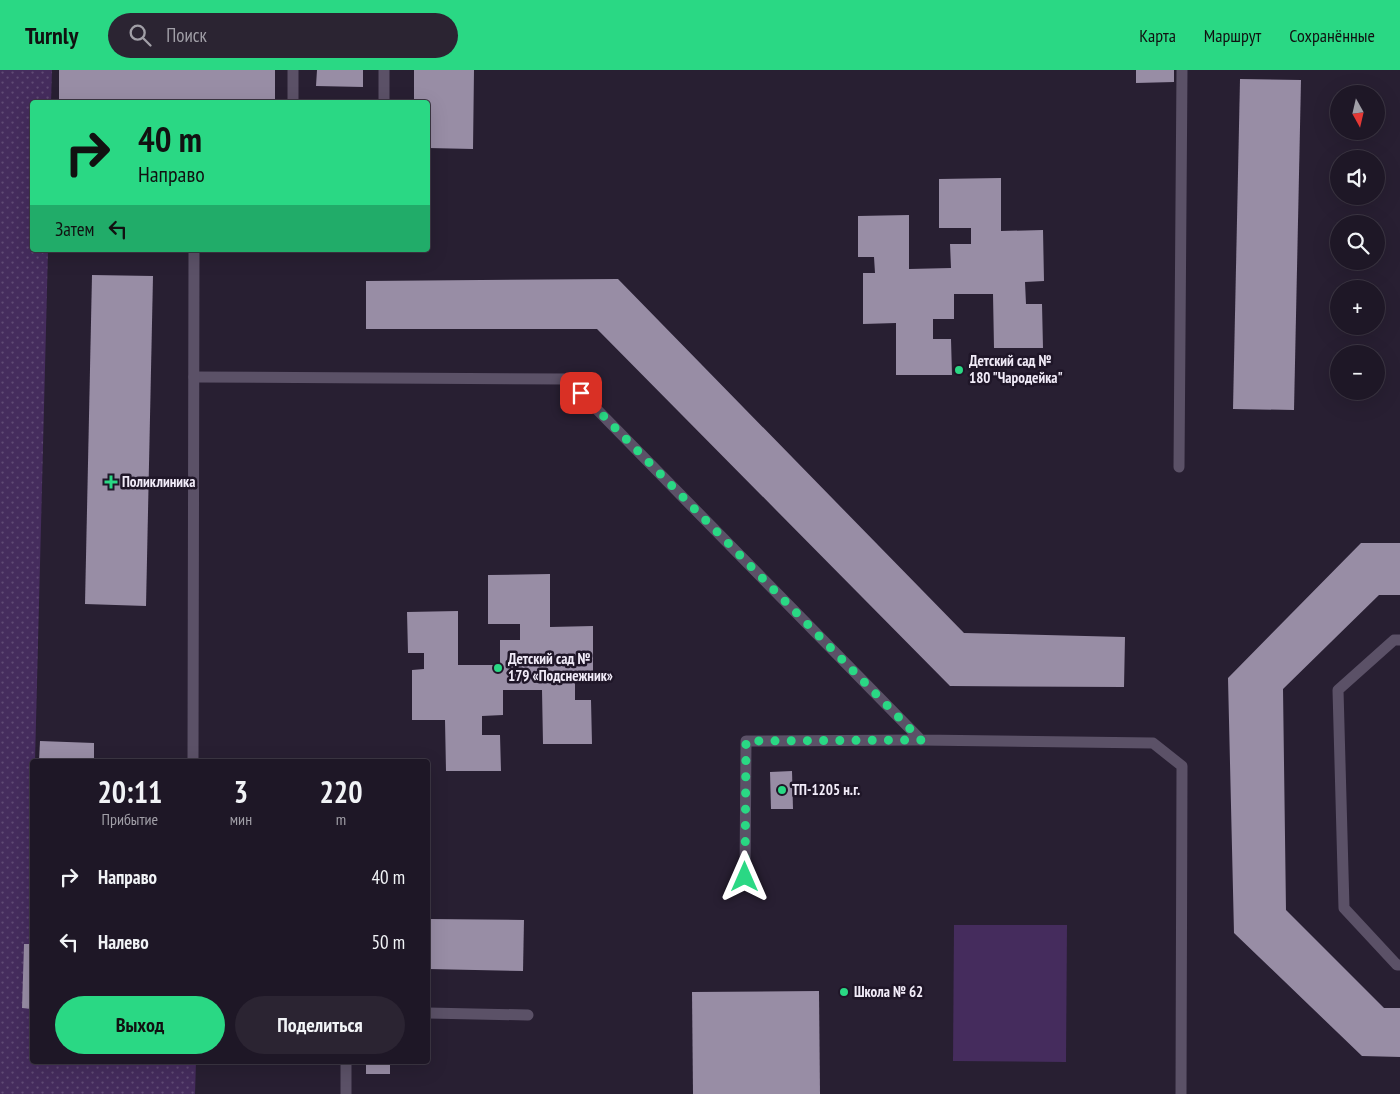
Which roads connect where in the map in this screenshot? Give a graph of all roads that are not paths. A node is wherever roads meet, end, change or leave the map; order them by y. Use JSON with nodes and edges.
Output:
{"nodes":[{"id":1,"x":293,"y":70,"type":"edge"},
{"id":2,"x":384,"y":70,"type":"edge"},
{"id":3,"x":1182,"y":70,"type":"edge"},
{"id":4,"x":293,"y":100,"type":"edge"},
{"id":5,"x":384,"y":100,"type":"edge"},
{"id":6,"x":194,"y":252,"type":"edge"},
{"id":7,"x":194,"y":377,"type":"junction"},
{"id":8,"x":1178,"y":467,"type":"dead end"},
{"id":9,"x":1400,"y":640,"type":"edge"},
{"id":10,"x":921,"y":740,"type":"junction"},
{"id":11,"x":193,"y":759,"type":"edge"},
{"id":12,"x":745,"y":877,"type":"dead end"},
{"id":13,"x":1400,"y":965,"type":"edge"},
{"id":14,"x":430,"y":1013,"type":"edge"},
{"id":15,"x":528,"y":1015,"type":"dead end"},
{"id":16,"x":346,"y":1064,"type":"edge"},
{"id":17,"x":346,"y":1094,"type":"edge"},
{"id":18,"x":1181,"y":1094,"type":"edge"}],
"edges":[{"from":1,"to":4,"type":"lane"},
{"from":2,"to":5,"type":"lane"},
{"from":3,"to":8,"type":"lane"},
{"from":6,"to":7,"type":"lane"},
{"from":7,"to":10,"type":"lane"},
{"from":7,"to":11,"type":"lane"},
{"from":9,"to":13,"type":"lane"},
{"from":10,"to":12,"type":"lane"},
{"from":10,"to":18,"type":"lane"},
{"from":14,"to":15,"type":"lane"},
{"from":16,"to":17,"type":"lane"}]}
